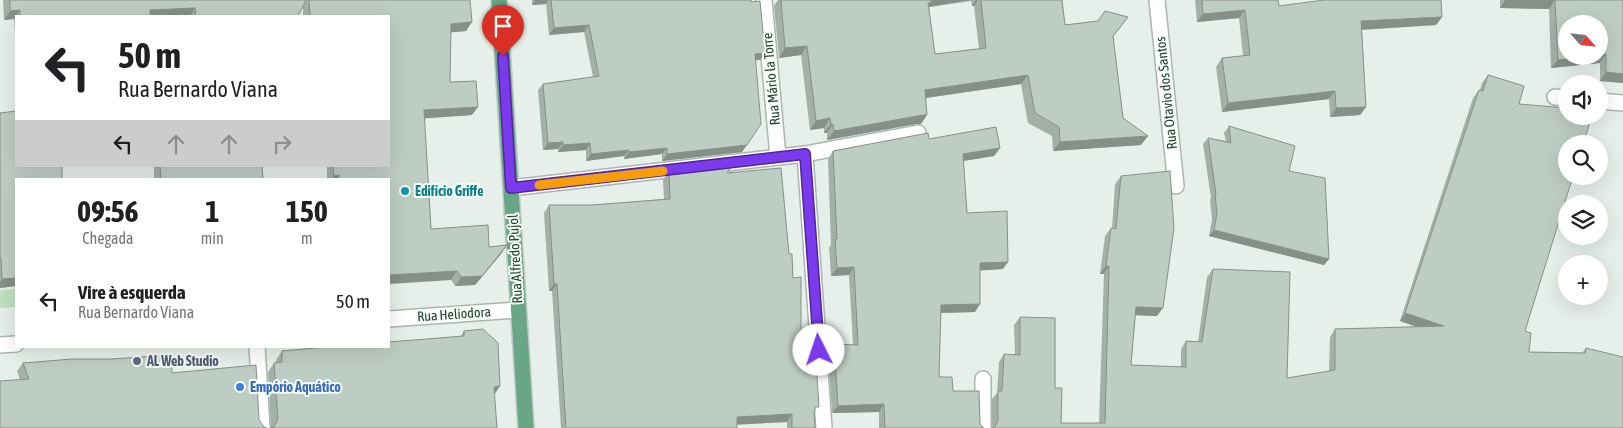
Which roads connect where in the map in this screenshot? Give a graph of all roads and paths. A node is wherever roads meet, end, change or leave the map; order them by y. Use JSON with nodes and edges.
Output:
{"nodes":[{"id":1,"x":499,"y":0,"type":"edge"},
{"id":2,"x":764,"y":0,"type":"edge"},
{"id":3,"x":1157,"y":0,"type":"edge"},
{"id":4,"x":1608,"y":102,"type":"edge"},
{"id":5,"x":1623,"y":103,"type":"edge"},
{"id":6,"x":918,"y":133,"type":"edge"},
{"id":7,"x":805,"y":154,"type":"junction"},
{"id":8,"x":778,"y":157,"type":"junction"},
{"id":9,"x":1176,"y":186,"type":"dead end"},
{"id":10,"x":511,"y":188,"type":"junction"},
{"id":11,"x":518,"y":310,"type":"junction"},
{"id":12,"x":390,"y":318,"type":"edge"},
{"id":13,"x":15,"y":344,"type":"edge"},
{"id":14,"x":0,"y":345,"type":"edge"},
{"id":15,"x":257,"y":348,"type":"edge"},
{"id":16,"x":983,"y":378,"type":"dead end"},
{"id":17,"x":262,"y":428,"type":"edge"},
{"id":18,"x":526,"y":428,"type":"edge"},
{"id":19,"x":824,"y":428,"type":"edge"},
{"id":20,"x":983,"y":428,"type":"edge"}],
"edges":[{"from":1,"to":10,"type":"main road","name":"Rua Alfredo Pujol"},
{"from":2,"to":8,"type":"street","name":"Rua Mário la Torre"},
{"from":3,"to":9,"type":"street","name":"Rua Otavio dos Santos"},
{"from":4,"to":5,"type":"street"},
{"from":6,"to":7,"type":"street"},
{"from":7,"to":8,"type":"street"},
{"from":7,"to":19,"type":"street"},
{"from":8,"to":10,"type":"street"},
{"from":10,"to":11,"type":"main road","name":"Rua Alfredo Pujol"},
{"from":11,"to":12,"type":"street","name":"Rua Heliodora"},
{"from":11,"to":18,"type":"main road","name":"Rua Alfredo Pujol"},
{"from":13,"to":14,"type":"street"},
{"from":15,"to":17,"type":"street"},
{"from":16,"to":20,"type":"street"}]}
